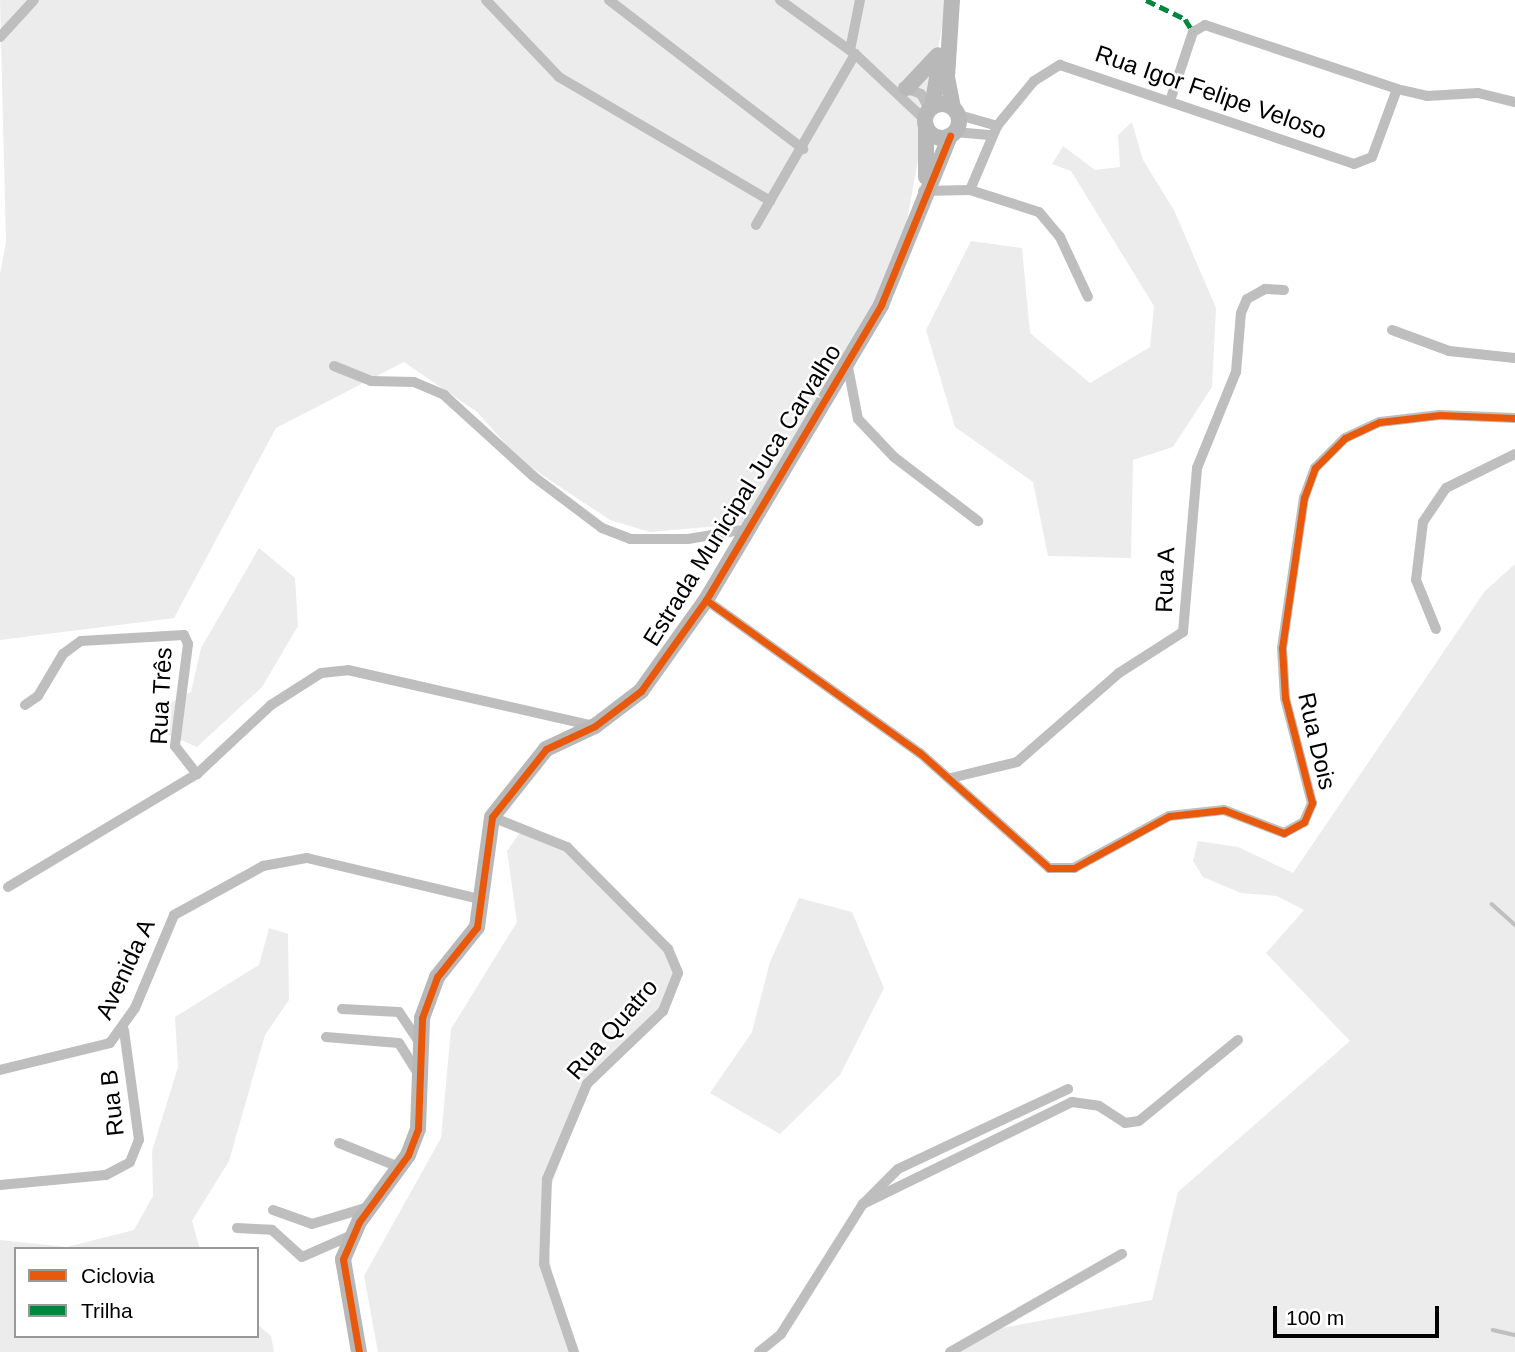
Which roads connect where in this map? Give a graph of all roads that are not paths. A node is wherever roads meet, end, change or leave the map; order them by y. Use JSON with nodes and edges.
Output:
{"nodes":[{"id":1,"x":34,"y":0,"type":"edge"},
{"id":2,"x":486,"y":0,"type":"edge"},
{"id":3,"x":609,"y":0,"type":"edge"},
{"id":4,"x":780,"y":0,"type":"edge"},
{"id":5,"x":860,"y":0,"type":"edge"},
{"id":6,"x":952,"y":0,"type":"edge"},
{"id":7,"x":0,"y":37,"type":"edge"},
{"id":8,"x":944,"y":44,"type":"junction"},
{"id":9,"x":852,"y":52,"type":"junction"},
{"id":10,"x":887,"y":82,"type":"junction"},
{"id":11,"x":907,"y":88,"type":"junction"},
{"id":12,"x":1396,"y":89,"type":"junction"},
{"id":13,"x":1171,"y":98,"type":"junction"},
{"id":14,"x":1515,"y":102,"type":"edge"},
{"id":15,"x":956,"y":111,"type":"junction"},
{"id":16,"x":928,"y":116,"type":"junction"},
{"id":17,"x":995,"y":131,"type":"junction"},
{"id":18,"x":952,"y":134,"type":"junction"},
{"id":19,"x":803,"y":149,"type":"junction"},
{"id":20,"x":925,"y":186,"type":"junction"},
{"id":21,"x":970,"y":190,"type":"junction"},
{"id":22,"x":771,"y":201,"type":"junction"},
{"id":23,"x":755,"y":225,"type":"dead end"},
{"id":24,"x":1284,"y":290,"type":"dead end"},
{"id":25,"x":1088,"y":297,"type":"dead end"},
{"id":26,"x":1392,"y":330,"type":"dead end"},
{"id":27,"x":1515,"y":358,"type":"edge"},
{"id":28,"x":847,"y":362,"type":"junction"},
{"id":29,"x":334,"y":366,"type":"dead end"},
{"id":30,"x":1514,"y":417,"type":"edge"},
{"id":31,"x":1515,"y":454,"type":"edge"},
{"id":32,"x":978,"y":521,"type":"dead end"},
{"id":33,"x":748,"y":529,"type":"junction"},
{"id":34,"x":706,"y":600,"type":"junction"},
{"id":35,"x":1436,"y":629,"type":"dead end"},
{"id":36,"x":25,"y":705,"type":"dead end"},
{"id":37,"x":595,"y":726,"type":"junction"},
{"id":38,"x":197,"y":774,"type":"junction"},
{"id":39,"x":951,"y":778,"type":"junction"},
{"id":40,"x":492,"y":817,"type":"junction"},
{"id":41,"x":8,"y":887,"type":"dead end"},
{"id":42,"x":483,"y":900,"type":"junction"},
{"id":43,"x":342,"y":1009,"type":"dead end"},
{"id":44,"x":124,"y":1030,"type":"junction"},
{"id":45,"x":326,"y":1037,"type":"dead end"},
{"id":46,"x":1238,"y":1040,"type":"dead end"},
{"id":47,"x":419,"y":1042,"type":"junction"},
{"id":48,"x":0,"y":1070,"type":"edge"},
{"id":49,"x":420,"y":1076,"type":"junction"},
{"id":50,"x":1068,"y":1089,"type":"dead end"},
{"id":51,"x":340,"y":1143,"type":"dead end"},
{"id":52,"x":400,"y":1167,"type":"junction"},
{"id":53,"x":0,"y":1185,"type":"edge"},
{"id":54,"x":863,"y":1204,"type":"junction"},
{"id":55,"x":369,"y":1207,"type":"junction"},
{"id":56,"x":273,"y":1210,"type":"dead end"},
{"id":57,"x":237,"y":1228,"type":"dead end"},
{"id":58,"x":352,"y":1235,"type":"junction"},
{"id":59,"x":1122,"y":1254,"type":"dead end"},
{"id":60,"x":359,"y":1352,"type":"edge"},
{"id":61,"x":574,"y":1352,"type":"edge"},
{"id":62,"x":759,"y":1352,"type":"edge"},
{"id":63,"x":950,"y":1352,"type":"edge"}],
"edges":[{"from":1,"to":7,"type":"street"},
{"from":2,"to":22,"type":"street"},
{"from":3,"to":19,"type":"street"},
{"from":4,"to":9,"type":"street"},
{"from":5,"to":9,"type":"street"},
{"from":6,"to":8,"type":"street"},
{"from":8,"to":11,"type":"street"},
{"from":8,"to":15,"type":"street"},
{"from":8,"to":16,"type":"street"},
{"from":9,"to":10,"type":"street"},
{"from":9,"to":19,"type":"street"},
{"from":10,"to":11,"type":"street"},
{"from":10,"to":16,"type":"street"},
{"from":11,"to":16,"type":"street"},
{"from":12,"to":13,"type":"street"},
{"from":12,"to":13,"type":"street","name":"Rua Igor Felipe Veloso"},
{"from":12,"to":14,"type":"street"},
{"from":13,"to":17,"type":"street","name":"Rua Igor Felipe Veloso"},
{"from":15,"to":16,"type":"street"},
{"from":15,"to":17,"type":"street"},
{"from":15,"to":18,"type":"street"},
{"from":16,"to":18,"type":"street"},
{"from":16,"to":20,"type":"street"},
{"from":17,"to":18,"type":"street"},
{"from":17,"to":21,"type":"street","name":"Rua Igor Felipe Veloso"},
{"from":18,"to":20,"type":"street"},
{"from":19,"to":22,"type":"street"},
{"from":20,"to":21,"type":"street"},
{"from":20,"to":28,"type":"street","name":"Estrada Municipal Juca Carvalho"},
{"from":21,"to":25,"type":"street"},
{"from":22,"to":23,"type":"street"},
{"from":24,"to":39,"type":"street","name":"Rua A"},
{"from":26,"to":27,"type":"street"},
{"from":28,"to":32,"type":"street"},
{"from":28,"to":33,"type":"street","name":"Estrada Municipal Juca Carvalho"},
{"from":29,"to":33,"type":"street"},
{"from":30,"to":39,"type":"street","name":"Rua Dois"},
{"from":31,"to":35,"type":"street"},
{"from":33,"to":34,"type":"street","name":"Estrada Municipal Juca Carvalho"},
{"from":34,"to":37,"type":"street","name":"Estrada Municipal Juca Carvalho"},
{"from":34,"to":39,"type":"street","name":"Rua Dois"},
{"from":36,"to":38,"type":"street","name":"Rua Três"},
{"from":37,"to":38,"type":"street"},
{"from":37,"to":40,"type":"street","name":"Estrada Municipal Juca Carvalho"},
{"from":38,"to":41,"type":"street"},
{"from":40,"to":42,"type":"street"},
{"from":40,"to":61,"type":"street","name":"Rua Quatro"},
{"from":42,"to":44,"type":"street","name":"Avenida A"},
{"from":42,"to":47,"type":"street"},
{"from":43,"to":47,"type":"street"},
{"from":44,"to":48,"type":"street","name":"Avenida A"},
{"from":44,"to":53,"type":"street","name":"Rua B"},
{"from":45,"to":49,"type":"street"},
{"from":46,"to":54,"type":"street"},
{"from":47,"to":49,"type":"street"},
{"from":49,"to":52,"type":"street"},
{"from":50,"to":54,"type":"street"},
{"from":51,"to":52,"type":"street"},
{"from":52,"to":55,"type":"street"},
{"from":54,"to":62,"type":"street"},
{"from":55,"to":56,"type":"street"},
{"from":55,"to":58,"type":"street"},
{"from":57,"to":58,"type":"street"},
{"from":58,"to":60,"type":"street"},
{"from":59,"to":63,"type":"street"}]}
